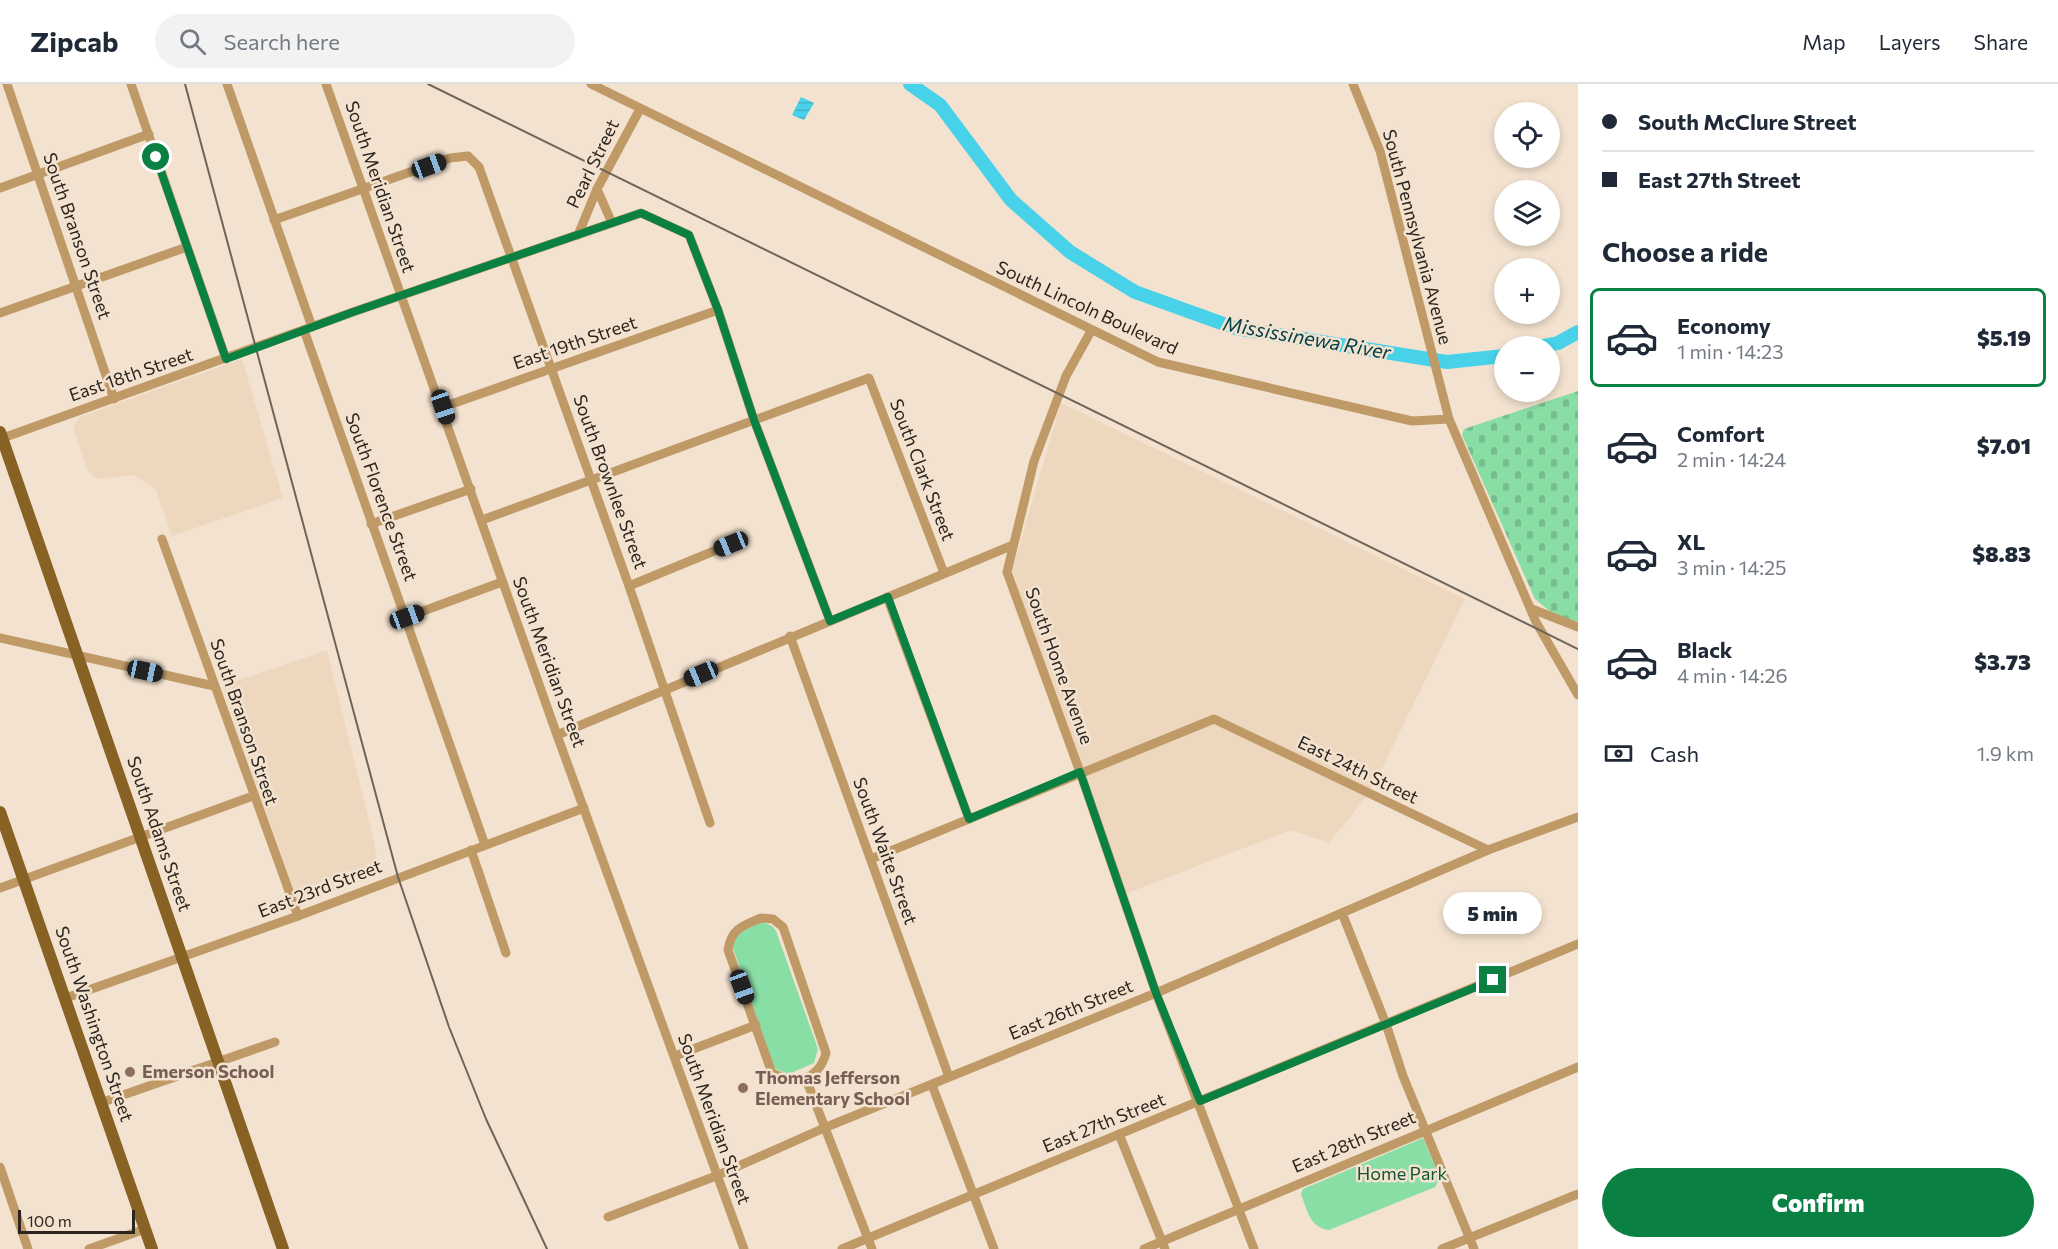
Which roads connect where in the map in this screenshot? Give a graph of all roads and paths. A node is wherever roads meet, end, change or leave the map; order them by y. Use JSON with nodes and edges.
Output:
{"nodes":[{"id":1,"x":7,"y":84,"type":"edge"},
{"id":2,"x":130,"y":84,"type":"edge"},
{"id":3,"x":227,"y":84,"type":"edge"},
{"id":4,"x":326,"y":84,"type":"edge"},
{"id":5,"x":591,"y":84,"type":"edge"},
{"id":6,"x":1353,"y":84,"type":"edge"},
{"id":7,"x":640,"y":109,"type":"junction"},
{"id":8,"x":148,"y":135,"type":"junction"},
{"id":9,"x":38,"y":174,"type":"junction"},
{"id":10,"x":0,"y":188,"type":"edge"},
{"id":11,"x":364,"y":189,"type":"junction"},
{"id":12,"x":597,"y":189,"type":"junction"},
{"id":13,"x":274,"y":220,"type":"junction"},
{"id":14,"x":612,"y":223,"type":"junction"},
{"id":15,"x":578,"y":235,"type":"junction"},
{"id":16,"x":187,"y":247,"type":"junction"},
{"id":17,"x":512,"y":258,"type":"junction"},
{"id":18,"x":76,"y":286,"type":"junction"},
{"id":19,"x":402,"y":297,"type":"junction"},
{"id":20,"x":718,"y":310,"type":"junction"},
{"id":21,"x":0,"y":312,"type":"edge"},
{"id":22,"x":308,"y":328,"type":"junction"},
{"id":23,"x":1091,"y":331,"type":"junction"},
{"id":24,"x":226,"y":359,"type":"junction"},
{"id":25,"x":552,"y":368,"type":"junction"},
{"id":26,"x":114,"y":399,"type":"junction"},
{"id":27,"x":443,"y":407,"type":"junction"},
{"id":28,"x":1449,"y":419,"type":"junction"},
{"id":29,"x":754,"y":420,"type":"junction"},
{"id":30,"x":1,"y":436,"type":"edge"},
{"id":31,"x":591,"y":482,"type":"junction"},
{"id":32,"x":471,"y":489,"type":"junction"},
{"id":33,"x":482,"y":520,"type":"junction"},
{"id":34,"x":371,"y":524,"type":"junction"},
{"id":35,"x":162,"y":539,"type":"dead end"},
{"id":36,"x":731,"y":544,"type":"dead end"},
{"id":37,"x":1013,"y":545,"type":"junction"},
{"id":38,"x":944,"y":573,"type":"junction"},
{"id":39,"x":502,"y":582,"type":"junction"},
{"id":40,"x":629,"y":586,"type":"junction"},
{"id":41,"x":888,"y":597,"type":"junction"},
{"id":42,"x":1532,"y":609,"type":"junction"},
{"id":43,"x":407,"y":617,"type":"junction"},
{"id":44,"x":830,"y":621,"type":"junction"},
{"id":45,"x":1578,"y":627,"type":"edge"},
{"id":46,"x":790,"y":636,"type":"junction"},
{"id":47,"x":0,"y":638,"type":"edge"},
{"id":48,"x":79,"y":656,"type":"junction"},
{"id":49,"x":214,"y":686,"type":"junction"},
{"id":50,"x":665,"y":689,"type":"junction"},
{"id":51,"x":1578,"y":695,"type":"edge"},
{"id":52,"x":557,"y":735,"type":"junction"},
{"id":53,"x":1080,"y":772,"type":"junction"},
{"id":54,"x":252,"y":796,"type":"junction"},
{"id":55,"x":584,"y":808,"type":"junction"},
{"id":56,"x":0,"y":812,"type":"edge"},
{"id":57,"x":1578,"y":817,"type":"edge"},
{"id":58,"x":969,"y":819,"type":"junction"},
{"id":59,"x":710,"y":823,"type":"dead end"},
{"id":60,"x":140,"y":837,"type":"junction"},
{"id":61,"x":485,"y":845,"type":"junction"},
{"id":62,"x":471,"y":850,"type":"junction"},
{"id":63,"x":1488,"y":850,"type":"junction"},
{"id":64,"x":871,"y":860,"type":"junction"},
{"id":65,"x":24,"y":879,"type":"junction"},
{"id":66,"x":0,"y":888,"type":"edge"},
{"id":67,"x":1342,"y":913,"type":"junction"},
{"id":68,"x":298,"y":916,"type":"junction"},
{"id":69,"x":1578,"y":944,"type":"edge"},
{"id":70,"x":506,"y":953,"type":"dead end"},
{"id":71,"x":183,"y":956,"type":"junction"},
{"id":72,"x":1156,"y":993,"type":"junction"},
{"id":73,"x":66,"y":998,"type":"junction"},
{"id":74,"x":1386,"y":1024,"type":"junction"},
{"id":75,"x":756,"y":1025,"type":"junction"},
{"id":76,"x":275,"y":1042,"type":"dead end"},
{"id":77,"x":675,"y":1056,"type":"junction"},
{"id":78,"x":219,"y":1062,"type":"junction"},
{"id":79,"x":1578,"y":1067,"type":"edge"},
{"id":80,"x":949,"y":1077,"type":"junction"},
{"id":81,"x":806,"y":1078,"type":"junction"},
{"id":82,"x":932,"y":1085,"type":"junction"},
{"id":83,"x":1200,"y":1101,"type":"junction"},
{"id":84,"x":103,"y":1102,"type":"junction"},
{"id":85,"x":824,"y":1128,"type":"junction"},
{"id":86,"x":1424,"y":1131,"type":"junction"},
{"id":87,"x":1119,"y":1134,"type":"junction"},
{"id":88,"x":0,"y":1167,"type":"edge"},
{"id":89,"x":716,"y":1176,"type":"junction"},
{"id":90,"x":1578,"y":1194,"type":"edge"},
{"id":91,"x":972,"y":1196,"type":"junction"},
{"id":92,"x":1239,"y":1209,"type":"junction"},
{"id":93,"x":608,"y":1217,"type":"dead end"},
{"id":94,"x":145,"y":1229,"type":"junction"},
{"id":95,"x":868,"y":1238,"type":"junction"},
{"id":96,"x":1469,"y":1238,"type":"junction"},
{"id":97,"x":1164,"y":1245,"type":"edge"},
{"id":98,"x":28,"y":1249,"type":"edge"},
{"id":99,"x":88,"y":1249,"type":"edge"},
{"id":100,"x":152,"y":1249,"type":"edge"},
{"id":101,"x":283,"y":1249,"type":"edge"},
{"id":102,"x":744,"y":1249,"type":"edge"},
{"id":103,"x":842,"y":1249,"type":"edge"},
{"id":104,"x":872,"y":1249,"type":"edge"},
{"id":105,"x":994,"y":1249,"type":"edge"},
{"id":106,"x":1144,"y":1249,"type":"edge"},
{"id":107,"x":1254,"y":1249,"type":"edge"},
{"id":108,"x":1442,"y":1249,"type":"edge"},
{"id":109,"x":1474,"y":1249,"type":"edge"}],
"edges":[{"from":1,"to":9,"type":"street","name":"South Branson Street"},
{"from":2,"to":8,"type":"street"},
{"from":3,"to":13,"type":"street","name":"South Florence Street"},
{"from":4,"to":11,"type":"street","name":"South Meridian Street"},
{"from":5,"to":7,"type":"street","name":"South Lincoln Boulevard"},
{"from":6,"to":28,"type":"street","name":"South Pennsylvania Avenue"},
{"from":7,"to":12,"type":"street","name":"Pearl Street"},
{"from":7,"to":23,"type":"street","name":"South Lincoln Boulevard"},
{"from":8,"to":9,"type":"street"},
{"from":8,"to":16,"type":"street"},
{"from":9,"to":10,"type":"street"},
{"from":9,"to":18,"type":"street","name":"South Branson Street"},
{"from":11,"to":13,"type":"street"},
{"from":11,"to":17,"type":"street","name":"South Brownlee Street"},
{"from":11,"to":19,"type":"street","name":"South Meridian Street"},
{"from":12,"to":14,"type":"street"},
{"from":12,"to":15,"type":"street","name":"Pearl Street"},
{"from":13,"to":22,"type":"street","name":"South Florence Street"},
{"from":14,"to":15,"type":"street","name":"East 18th Street"},
{"from":14,"to":20,"type":"street","name":"East 18th Street"},
{"from":15,"to":17,"type":"street","name":"East 18th Street"},
{"from":16,"to":18,"type":"street"},
{"from":16,"to":24,"type":"street"},
{"from":17,"to":19,"type":"street","name":"East 18th Street"},
{"from":17,"to":25,"type":"street","name":"South Brownlee Street"},
{"from":18,"to":21,"type":"street"},
{"from":18,"to":26,"type":"street","name":"South Branson Street"},
{"from":19,"to":22,"type":"street","name":"East 18th Street"},
{"from":19,"to":27,"type":"street","name":"South Meridian Street"},
{"from":20,"to":25,"type":"street","name":"East 19th Street"},
{"from":20,"to":29,"type":"street","name":"East 18th Street"},
{"from":22,"to":24,"type":"street","name":"East 18th Street"},
{"from":22,"to":34,"type":"street","name":"South Florence Street"},
{"from":23,"to":28,"type":"street","name":"South Lincoln Boulevard"},
{"from":23,"to":37,"type":"street","name":"South Home Avenue"},
{"from":24,"to":26,"type":"street","name":"East 18th Street"},
{"from":25,"to":27,"type":"street","name":"East 19th Street"},
{"from":25,"to":31,"type":"street","name":"South Brownlee Street"},
{"from":26,"to":30,"type":"street","name":"East 18th Street"},
{"from":27,"to":32,"type":"street","name":"South Meridian Street"},
{"from":28,"to":42,"type":"street"},
{"from":29,"to":31,"type":"street"},
{"from":29,"to":38,"type":"street","name":"South Clark Street"},
{"from":29,"to":44,"type":"street","name":"East 18th Street"},
{"from":30,"to":48,"type":"main road","name":"South Adams Street"},
{"from":31,"to":33,"type":"street"},
{"from":31,"to":40,"type":"street","name":"South Brownlee Street"},
{"from":32,"to":33,"type":"street","name":"South Meridian Street"},
{"from":32,"to":34,"type":"street"},
{"from":33,"to":39,"type":"street","name":"South Meridian Street"},
{"from":34,"to":43,"type":"street","name":"South Florence Street"},
{"from":35,"to":49,"type":"street","name":"South Branson Street"},
{"from":36,"to":40,"type":"street"},
{"from":37,"to":38,"type":"street"},
{"from":37,"to":53,"type":"street","name":"South Home Avenue"},
{"from":38,"to":41,"type":"street"},
{"from":39,"to":43,"type":"street"},
{"from":39,"to":52,"type":"street","name":"South Meridian Street"},
{"from":40,"to":50,"type":"street","name":"South Brownlee Street"},
{"from":41,"to":44,"type":"street"},
{"from":41,"to":58,"type":"street"},
{"from":42,"to":45,"type":"street"},
{"from":42,"to":51,"type":"street"},
{"from":43,"to":61,"type":"street","name":"South Florence Street"},
{"from":44,"to":46,"type":"street"},
{"from":46,"to":50,"type":"street"},
{"from":46,"to":64,"type":"street","name":"South Waite Street"},
{"from":47,"to":48,"type":"street"},
{"from":48,"to":49,"type":"street"},
{"from":48,"to":60,"type":"main road","name":"South Adams Street"},
{"from":49,"to":54,"type":"street","name":"South Branson Street"},
{"from":50,"to":52,"type":"street"},
{"from":50,"to":59,"type":"street","name":"South Brownlee Street"},
{"from":52,"to":55,"type":"street","name":"South Meridian Street"},
{"from":53,"to":58,"type":"street"},
{"from":53,"to":63,"type":"street","name":"East 24th Street"},
{"from":53,"to":72,"type":"street","name":"South Home Avenue"},
{"from":54,"to":60,"type":"street"},
{"from":54,"to":68,"type":"street","name":"South Branson Street"},
{"from":55,"to":61,"type":"street","name":"East 23rd Street"},
{"from":55,"to":77,"type":"street","name":"South Meridian Street"},
{"from":56,"to":65,"type":"main road","name":"South Washington Street"},
{"from":57,"to":63,"type":"street","name":"East 26th Street"},
{"from":58,"to":64,"type":"street"},
{"from":60,"to":65,"type":"street"},
{"from":60,"to":71,"type":"main road","name":"South Adams Street"},
{"from":61,"to":62,"type":"street","name":"East 23rd Street"},
{"from":62,"to":68,"type":"street","name":"East 23rd Street"},
{"from":62,"to":70,"type":"street"},
{"from":63,"to":67,"type":"street","name":"East 26th Street"},
{"from":64,"to":80,"type":"street","name":"South Waite Street"},
{"from":65,"to":66,"type":"street"},
{"from":65,"to":73,"type":"main road","name":"South Washington Street"},
{"from":67,"to":72,"type":"street","name":"East 26th Street"},
{"from":67,"to":74,"type":"street"},
{"from":68,"to":71,"type":"street","name":"East 23rd Street"},
{"from":69,"to":74,"type":"street","name":"East 27th Street"},
{"from":71,"to":73,"type":"street","name":"East 23rd Street"},
{"from":71,"to":78,"type":"main road","name":"South Adams Street"},
{"from":72,"to":80,"type":"street","name":"East 26th Street"},
{"from":72,"to":83,"type":"street","name":"South Home Avenue"},
{"from":73,"to":84,"type":"main road","name":"South Washington Street"},
{"from":74,"to":83,"type":"street","name":"East 27th Street"},
{"from":74,"to":86,"type":"street"},
{"from":75,"to":77,"type":"street"},
{"from":75,"to":81,"type":"street"},
{"from":75,"to":81,"type":"street"},
{"from":76,"to":78,"type":"street"},
{"from":77,"to":89,"type":"street","name":"South Meridian Street"},
{"from":78,"to":84,"type":"street"},
{"from":78,"to":101,"type":"main road","name":"South Adams Street"},
{"from":79,"to":86,"type":"street","name":"East 28th Street"},
{"from":80,"to":82,"type":"street","name":"East 26th Street"},
{"from":81,"to":85,"type":"street"},
{"from":82,"to":85,"type":"street","name":"East 26th Street"},
{"from":82,"to":91,"type":"street"},
{"from":83,"to":87,"type":"street","name":"East 27th Street"},
{"from":83,"to":92,"type":"street","name":"South Home Avenue"},
{"from":84,"to":94,"type":"main road","name":"South Washington Street"},
{"from":85,"to":89,"type":"street","name":"East 26th Street"},
{"from":85,"to":95,"type":"street"},
{"from":86,"to":92,"type":"street","name":"East 28th Street"},
{"from":86,"to":96,"type":"street"},
{"from":87,"to":91,"type":"street","name":"East 27th Street"},
{"from":87,"to":97,"type":"street"},
{"from":88,"to":98,"type":"street"},
{"from":89,"to":93,"type":"street","name":"East 26th Street"},
{"from":89,"to":102,"type":"street","name":"South Meridian Street"},
{"from":90,"to":96,"type":"street"},
{"from":91,"to":95,"type":"street","name":"East 27th Street"},
{"from":91,"to":105,"type":"street"},
{"from":92,"to":97,"type":"street","name":"East 28th Street"},
{"from":92,"to":107,"type":"street","name":"South Home Avenue"},
{"from":94,"to":99,"type":"street"},
{"from":94,"to":100,"type":"main road","name":"South Washington Street"},
{"from":95,"to":103,"type":"street","name":"East 27th Street"},
{"from":95,"to":104,"type":"street"},
{"from":96,"to":108,"type":"street"},
{"from":96,"to":109,"type":"street"},
{"from":97,"to":106,"type":"street","name":"East 28th Street"}]}
